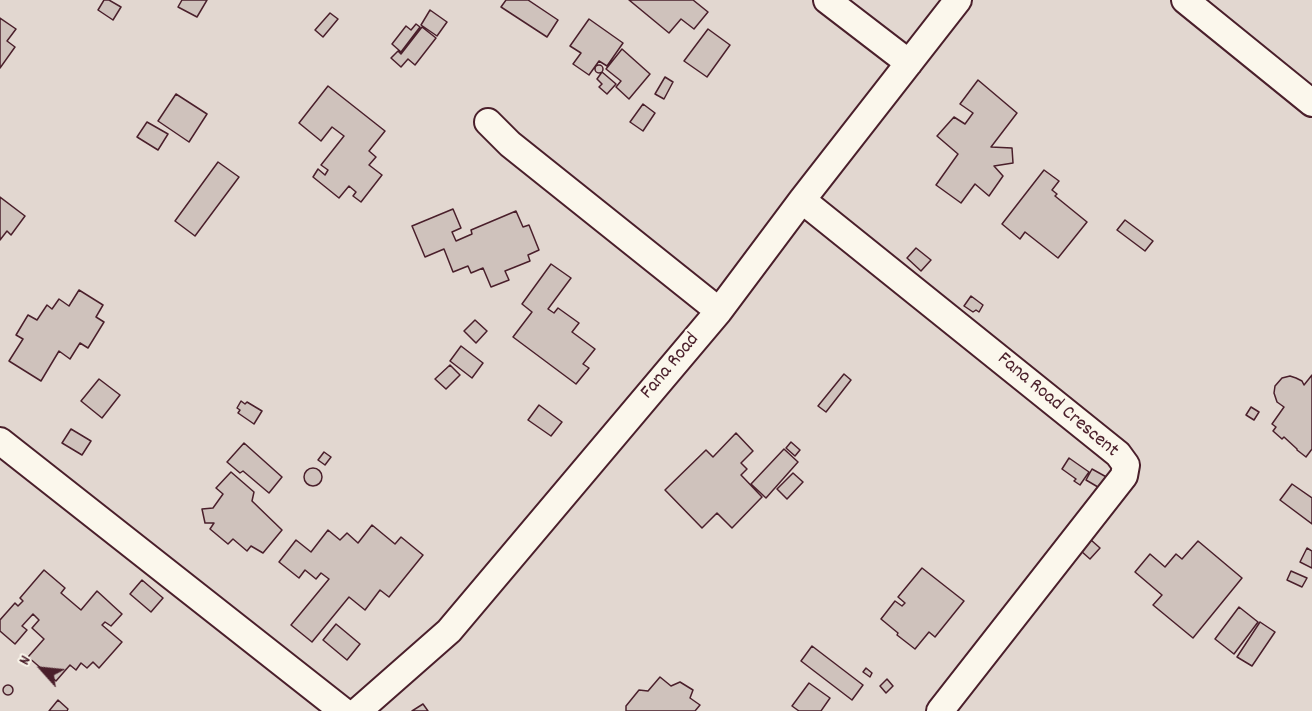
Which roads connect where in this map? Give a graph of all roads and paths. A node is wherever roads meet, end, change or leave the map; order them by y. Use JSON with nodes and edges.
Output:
{"nodes":[{"id":1,"x":827,"y":0,"type":"edge"},
{"id":2,"x":958,"y":0,"type":"edge"},
{"id":3,"x":1185,"y":0,"type":"edge"},
{"id":4,"x":909,"y":63,"type":"junction"},
{"id":5,"x":1312,"y":103,"type":"edge"},
{"id":6,"x":488,"y":122,"type":"dead end"},
{"id":7,"x":802,"y":200,"type":"junction"},
{"id":8,"x":719,"y":312,"type":"junction"},
{"id":9,"x":0,"y":441,"type":"edge"},
{"id":10,"x":343,"y":711,"type":"edge"},
{"id":11,"x":358,"y":711,"type":"edge"},
{"id":12,"x":940,"y":711,"type":"edge"}],
"edges":[{"from":1,"to":4,"type":"street"},
{"from":2,"to":4,"type":"street","name":"Fana Road"},
{"from":3,"to":5,"type":"street"},
{"from":4,"to":7,"type":"street","name":"Fana Road"},
{"from":6,"to":8,"type":"street"},
{"from":7,"to":8,"type":"street","name":"Fana Road"},
{"from":7,"to":12,"type":"street","name":"Fana Road Crescent"},
{"from":8,"to":11,"type":"street","name":"Fana Road"},
{"from":9,"to":10,"type":"street"}]}
